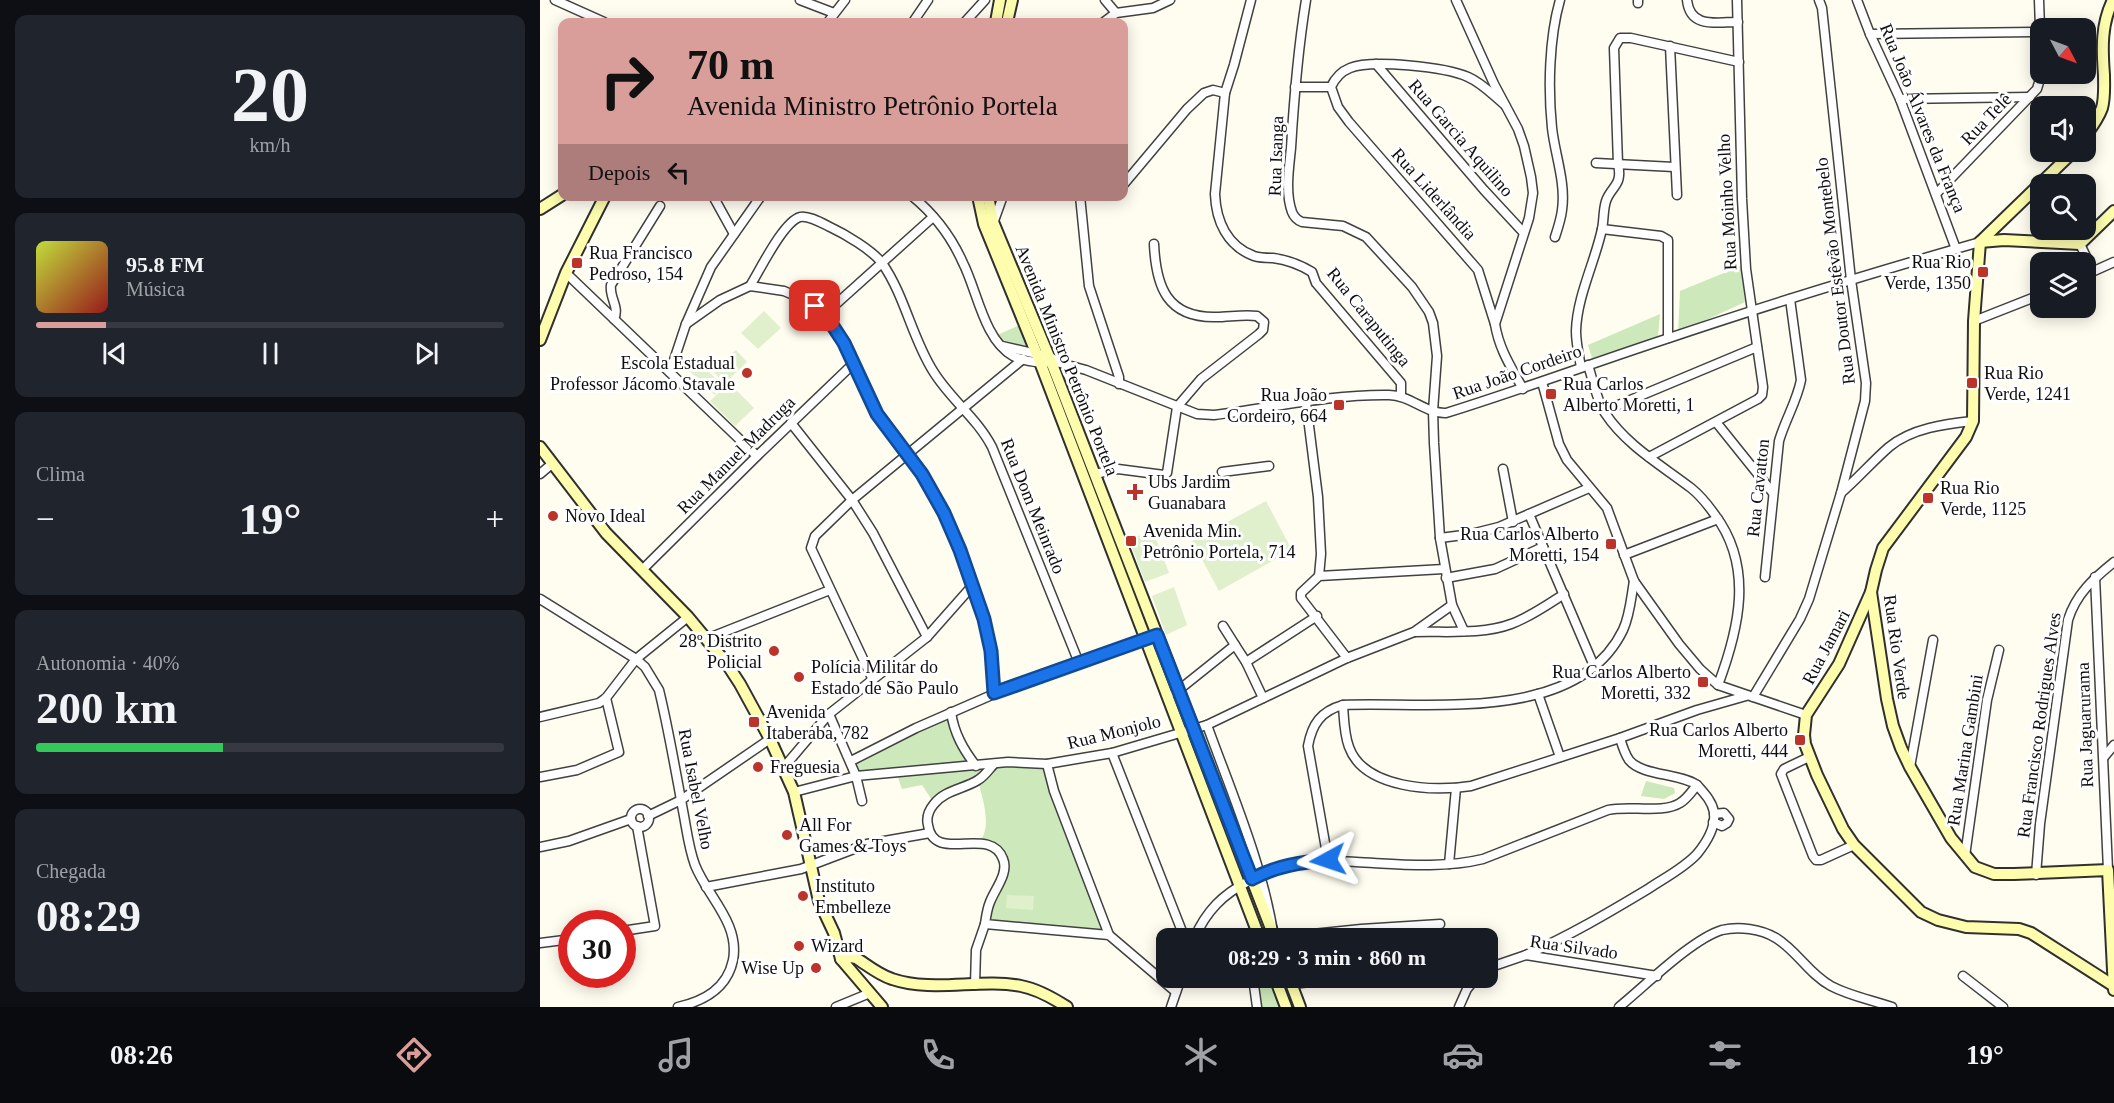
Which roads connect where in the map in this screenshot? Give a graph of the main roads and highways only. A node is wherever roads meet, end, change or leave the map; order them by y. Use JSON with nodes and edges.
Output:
{"nodes":[{"id":1,"x":1000,"y":0,"type":"edge"},
{"id":2,"x":1012,"y":0,"type":"edge"},
{"id":3,"x":2109,"y":2,"type":"edge"},
{"id":4,"x":997,"y":18,"type":"edge"},
{"id":5,"x":1008,"y":18,"type":"edge"},
{"id":6,"x":2109,"y":25,"type":"edge"},
{"id":7,"x":2096,"y":123,"type":"edge"},
{"id":8,"x":2063,"y":162,"type":"edge"},
{"id":9,"x":558,"y":198,"type":"edge"},
{"id":10,"x":602,"y":201,"type":"edge"},
{"id":11,"x":979,"y":201,"type":"edge"},
{"id":12,"x":989,"y":201,"type":"edge"},
{"id":13,"x":540,"y":209,"type":"edge"},
{"id":14,"x":2114,"y":211,"type":"edge"},
{"id":15,"x":1980,"y":242,"type":"junction"},
{"id":16,"x":540,"y":340,"type":"edge"},
{"id":17,"x":1048,"y":360,"type":"junction"},
{"id":18,"x":540,"y":447,"type":"edge"},
{"id":19,"x":1872,"y":591,"type":"junction"},
{"id":20,"x":1858,"y":621,"type":"junction"},
{"id":21,"x":1878,"y":631,"type":"junction"},
{"id":22,"x":2110,"y":877,"type":"edge"},
{"id":23,"x":1254,"y":928,"type":"edge"},
{"id":24,"x":1272,"y":928,"type":"edge"},
{"id":25,"x":834,"y":933,"type":"junction"},
{"id":26,"x":856,"y":958,"type":"junction"},
{"id":27,"x":841,"y":959,"type":"junction"},
{"id":28,"x":1279,"y":988,"type":"edge"},
{"id":29,"x":1293,"y":988,"type":"edge"},
{"id":30,"x":2114,"y":988,"type":"edge"},
{"id":31,"x":882,"y":1007,"type":"edge"},
{"id":32,"x":1067,"y":1007,"type":"edge"},
{"id":33,"x":1286,"y":1007,"type":"edge"},
{"id":34,"x":1300,"y":1007,"type":"edge"}],
"edges":[{"from":1,"to":4,"type":"main road"},
{"from":2,"to":5,"type":"main road"},
{"from":3,"to":6,"type":"main road"},
{"from":6,"to":7,"type":"main road"},
{"from":8,"to":15,"type":"main road"},
{"from":9,"to":13,"type":"main road"},
{"from":10,"to":16,"type":"main road"},
{"from":11,"to":17,"type":"main road","name":"Avenida Ministro Petrônio Portela"},
{"from":12,"to":17,"type":"main road","name":"Avenida Ministro Petrônio Portela"},
{"from":14,"to":15,"type":"main road"},
{"from":15,"to":19,"type":"main road","name":"Rua Rio Verde"},
{"from":17,"to":23,"type":"main road","name":"Avenida Ministro Petrônio Portela"},
{"from":17,"to":24,"type":"main road","name":"Avenida Ministro Petrônio Portela"},
{"from":18,"to":25,"type":"main road"},
{"from":19,"to":20,"type":"main road","name":"Rua Jamari"},
{"from":19,"to":21,"type":"main road","name":"Rua Rio Verde"},
{"from":20,"to":21,"type":"main road"},
{"from":20,"to":30,"type":"main road","name":"Rua Jamari"},
{"from":21,"to":22,"type":"main road","name":"Rua Rio Verde"},
{"from":22,"to":30,"type":"main road"},
{"from":25,"to":26,"type":"main road"},
{"from":25,"to":27,"type":"main road"},
{"from":26,"to":27,"type":"main road"},
{"from":26,"to":32,"type":"main road"},
{"from":27,"to":31,"type":"main road"},
{"from":28,"to":33,"type":"main road"},
{"from":29,"to":34,"type":"main road"}]}
